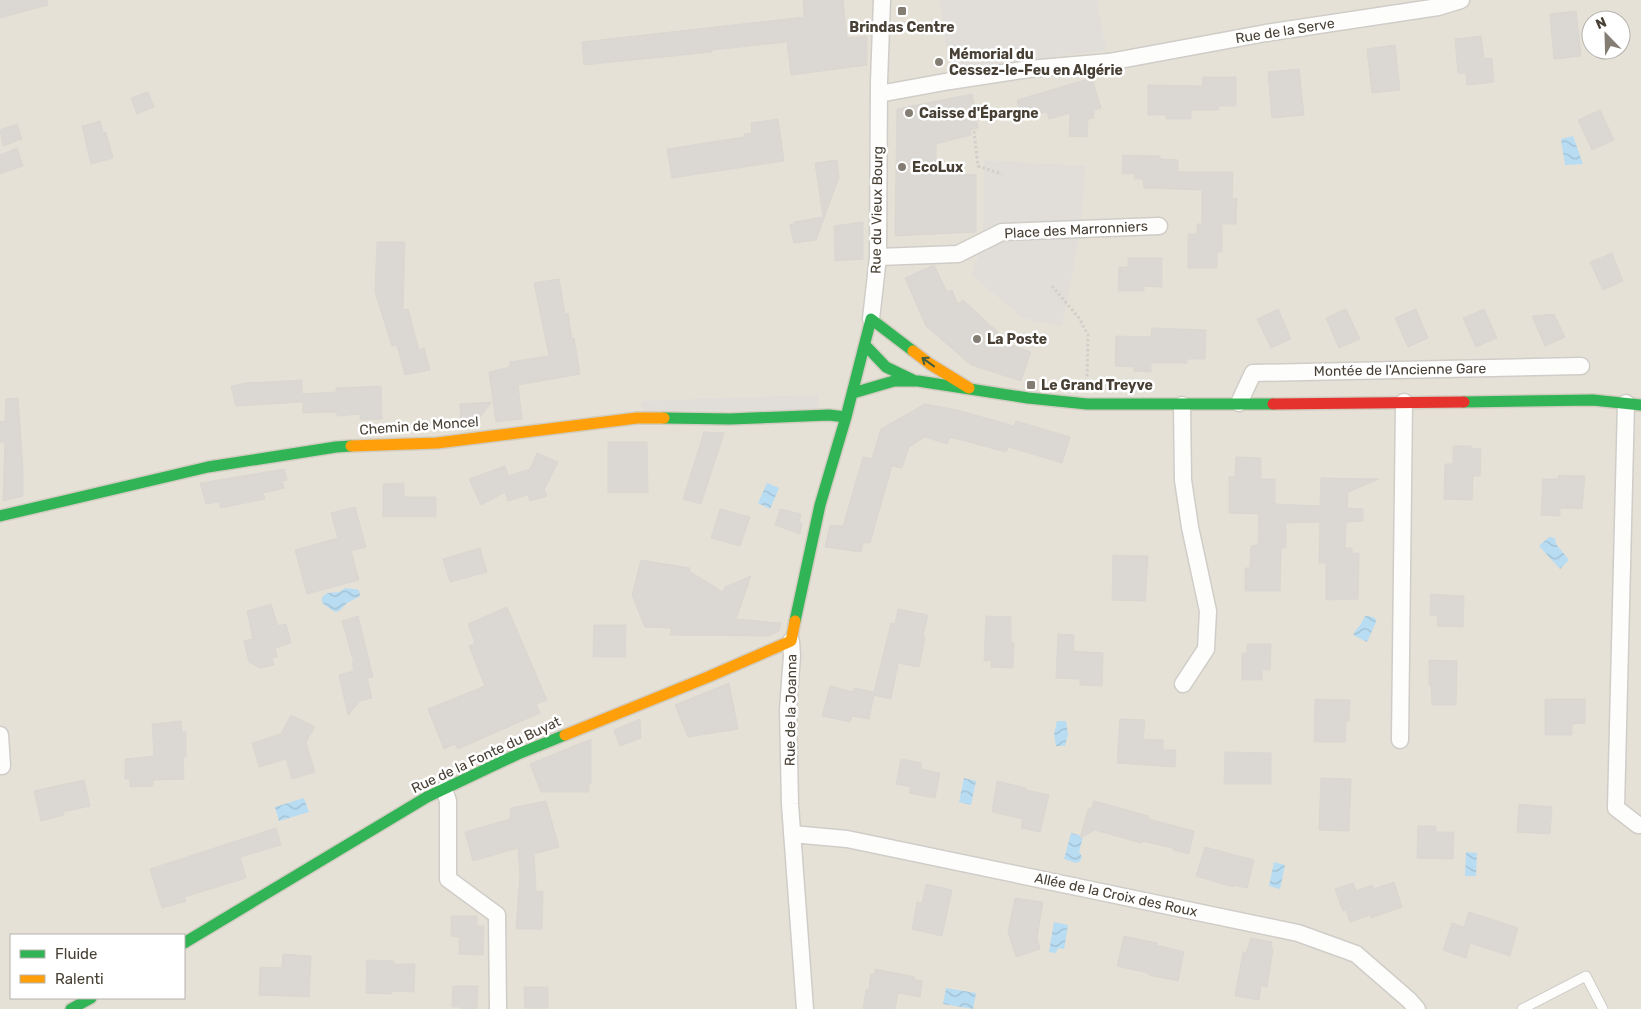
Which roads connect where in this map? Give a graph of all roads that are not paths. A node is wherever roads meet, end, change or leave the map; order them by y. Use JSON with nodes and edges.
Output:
{"nodes":[{"id":1,"x":882,"y":0,"type":"edge"},
{"id":2,"x":1461,"y":0,"type":"edge"},
{"id":3,"x":879,"y":94,"type":"junction"},
{"id":4,"x":1159,"y":226,"type":"dead end"},
{"id":5,"x":878,"y":257,"type":"junction"},
{"id":6,"x":871,"y":319,"type":"junction"},
{"id":7,"x":865,"y":345,"type":"junction"},
{"id":8,"x":1581,"y":366,"type":"dead end"},
{"id":9,"x":918,"y":381,"type":"junction"},
{"id":10,"x":969,"y":388,"type":"junction"},
{"id":11,"x":852,"y":393,"type":"junction"},
{"id":12,"x":1633,"y":400,"type":"edge"},
{"id":13,"x":1404,"y":402,"type":"junction"},
{"id":14,"x":1239,"y":404,"type":"junction"},
{"id":15,"x":1182,"y":405,"type":"junction"},
{"id":16,"x":846,"y":417,"type":"junction"},
{"id":17,"x":0,"y":516,"type":"edge"},
{"id":18,"x":791,"y":641,"type":"junction"},
{"id":19,"x":1182,"y":684,"type":"dead end"},
{"id":20,"x":0,"y":735,"type":"edge"},
{"id":21,"x":1400,"y":740,"type":"dead end"},
{"id":22,"x":2,"y":766,"type":"dead end"},
{"id":23,"x":444,"y":789,"type":"junction"},
{"id":24,"x":1641,"y":825,"type":"edge"},
{"id":25,"x":792,"y":834,"type":"junction"},
{"id":26,"x":185,"y":942,"type":"edge"},
{"id":27,"x":89,"y":999,"type":"edge"},
{"id":28,"x":71,"y":1009,"type":"edge"},
{"id":29,"x":498,"y":1009,"type":"edge"},
{"id":30,"x":805,"y":1009,"type":"edge"},
{"id":31,"x":1417,"y":1009,"type":"edge"},
{"id":32,"x":1522,"y":1009,"type":"edge"},
{"id":33,"x":1603,"y":1009,"type":"edge"}],
"edges":[{"from":1,"to":3,"type":"street","name":"Rue du Vieux Bourg"},
{"from":2,"to":3,"type":"street","name":"Rue de la Serve"},
{"from":3,"to":5,"type":"street","name":"Rue du Vieux Bourg"},
{"from":4,"to":5,"type":"street","name":"Place des Marronniers"},
{"from":5,"to":6,"type":"street","name":"Rue du Vieux Bourg"},
{"from":6,"to":7,"type":"street","name":"Rue du Vieux Bourg"},
{"from":10,"to":6,"type":"street","one_way":true},
{"from":7,"to":9,"type":"street"},
{"from":7,"to":11,"type":"street","name":"Rue du Vieux Bourg"},
{"from":8,"to":14,"type":"street","name":"Montée de l'Ancienne Gare"},
{"from":9,"to":10,"type":"street"},
{"from":9,"to":11,"type":"street"},
{"from":10,"to":15,"type":"street"},
{"from":11,"to":16,"type":"street","name":"Rue du Vieux Bourg"},
{"from":12,"to":13,"type":"street"},
{"from":12,"to":24,"type":"street"},
{"from":13,"to":14,"type":"street"},
{"from":13,"to":21,"type":"street"},
{"from":14,"to":15,"type":"street"},
{"from":15,"to":19,"type":"street"},
{"from":16,"to":17,"type":"street","name":"Chemin de Moncel"},
{"from":16,"to":18,"type":"street","name":"Rue de la Joanna"},
{"from":18,"to":23,"type":"street","name":"Rue de la Fonte du Buyat"},
{"from":18,"to":25,"type":"street","name":"Rue de la Joanna"},
{"from":20,"to":22,"type":"street"},
{"from":23,"to":26,"type":"street","name":"Rue de la Fonte du Buyat"},
{"from":23,"to":29,"type":"street"},
{"from":25,"to":30,"type":"street","name":"Rue de la Joanna"},
{"from":25,"to":31,"type":"street","name":"Allée de la Croix des Roux"},
{"from":27,"to":28,"type":"street"},
{"from":32,"to":33,"type":"lane"}]}
